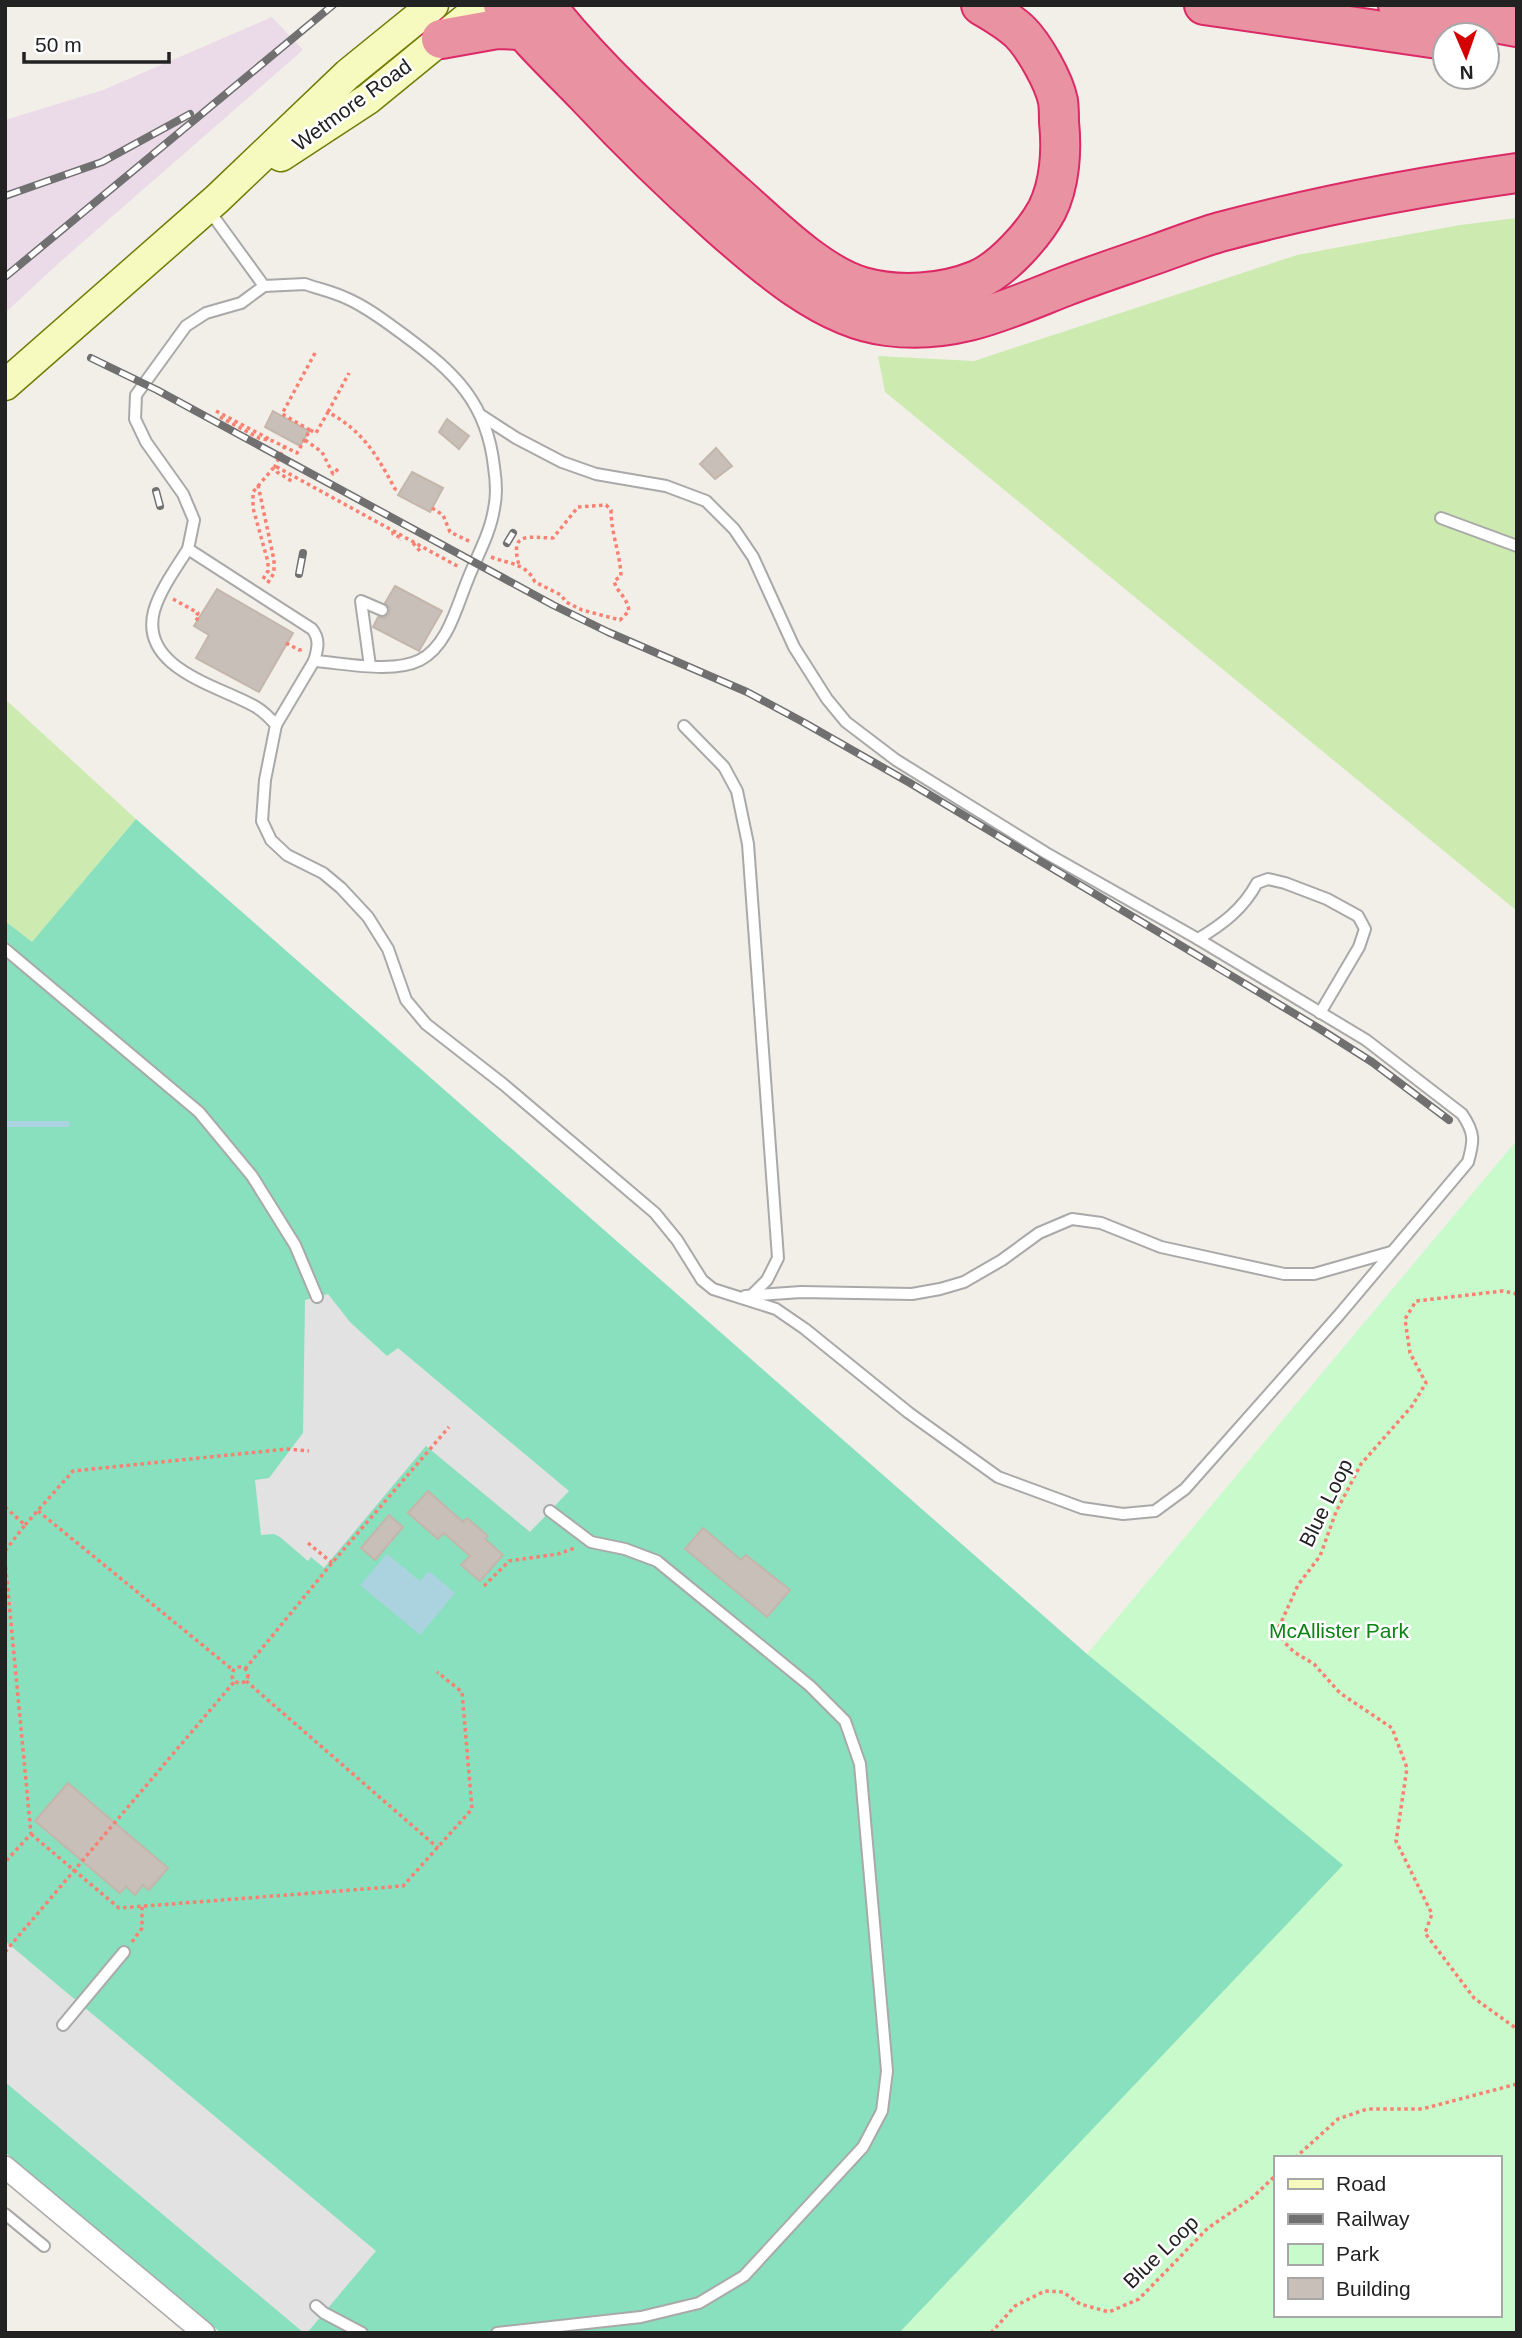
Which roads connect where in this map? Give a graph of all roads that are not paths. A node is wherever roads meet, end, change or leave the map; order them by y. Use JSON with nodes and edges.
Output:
{"nodes":[{"id":1,"x":483,"y":5,"type":"edge"},
{"id":2,"x":981,"y":5,"type":"edge"},
{"id":3,"x":1204,"y":5,"type":"edge"},
{"id":4,"x":1398,"y":5,"type":"edge"},
{"id":5,"x":524,"y":14,"type":"edge"},
{"id":6,"x":437,"y":22,"type":"edge"},
{"id":7,"x":570,"y":23,"type":"edge"},
{"id":8,"x":1517,"y":27,"type":"edge"},
{"id":9,"x":1431,"y":38,"type":"edge"},
{"id":10,"x":1517,"y":173,"type":"edge"},
{"id":11,"x":211,"y":203,"type":"junction"},
{"id":12,"x":264,"y":286,"type":"junction"},
{"id":13,"x":5,"y":385,"type":"edge"},
{"id":14,"x":482,"y":416,"type":"junction"},
{"id":15,"x":1441,"y":518,"type":"dead end"},
{"id":16,"x":1517,"y":547,"type":"edge"},
{"id":17,"x":188,"y":549,"type":"junction"},
{"id":18,"x":382,"y":610,"type":"dead end"},
{"id":19,"x":429,"y":635,"type":"dead end"},
{"id":20,"x":440,"y":641,"type":"junction"},
{"id":21,"x":314,"y":660,"type":"junction"},
{"id":22,"x":369,"y":666,"type":"junction"},
{"id":23,"x":276,"y":725,"type":"junction"},
{"id":24,"x":684,"y":726,"type":"dead end"},
{"id":25,"x":1198,"y":939,"type":"junction"},
{"id":26,"x":5,"y":949,"type":"edge"},
{"id":27,"x":1320,"y":1013,"type":"junction"},
{"id":28,"x":1393,"y":1251,"type":"junction"},
{"id":29,"x":751,"y":1296,"type":"junction"},
{"id":30,"x":317,"y":1297,"type":"dead end"},
{"id":31,"x":739,"y":1297,"type":"junction"},
{"id":32,"x":550,"y":1511,"type":"dead end"},
{"id":33,"x":124,"y":1952,"type":"road end"},
{"id":34,"x":63,"y":2025,"type":"dead end"},
{"id":35,"x":5,"y":2167,"type":"edge"},
{"id":36,"x":5,"y":2214,"type":"edge"},
{"id":37,"x":44,"y":2246,"type":"dead end"},
{"id":38,"x":316,"y":2306,"type":"dead end"},
{"id":39,"x":204,"y":2333,"type":"edge"},
{"id":40,"x":362,"y":2333,"type":"edge"},
{"id":41,"x":497,"y":2333,"type":"edge"}],
"edges":[{"from":1,"to":6,"type":"main road","name":"Wetmore Road"},
{"from":2,"to":7,"type":"highway"},
{"from":3,"to":9,"type":"highway"},
{"from":4,"to":8,"type":"highway"},
{"from":5,"to":6,"type":"highway"},
{"from":5,"to":7,"type":"highway"},
{"from":5,"to":10,"type":"highway"},
{"from":6,"to":11,"type":"main road","name":"Wetmore Road"},
{"from":11,"to":12,"type":"lane"},
{"from":11,"to":13,"type":"main road","name":"Wetmore Road"},
{"from":12,"to":14,"type":"lane"},
{"from":12,"to":17,"type":"lane"},
{"from":14,"to":20,"type":"lane"},
{"from":14,"to":25,"type":"lane"},
{"from":15,"to":16,"type":"lane"},
{"from":17,"to":21,"type":"lane"},
{"from":17,"to":23,"type":"lane"},
{"from":18,"to":22,"type":"lane"},
{"from":19,"to":20,"type":"lane"},
{"from":20,"to":22,"type":"lane"},
{"from":21,"to":22,"type":"lane"},
{"from":21,"to":23,"type":"lane"},
{"from":23,"to":31,"type":"lane"},
{"from":24,"to":29,"type":"lane"},
{"from":25,"to":27,"type":"lane"},
{"from":25,"to":27,"type":"lane"},
{"from":26,"to":30,"type":"lane"},
{"from":27,"to":28,"type":"lane"},
{"from":28,"to":29,"type":"lane"},
{"from":28,"to":31,"type":"lane"},
{"from":29,"to":31,"type":"lane"},
{"from":32,"to":41,"type":"lane"},
{"from":33,"to":34,"type":"lane"},
{"from":35,"to":39,"type":"street"},
{"from":36,"to":37,"type":"lane"},
{"from":38,"to":40,"type":"lane"}]}
